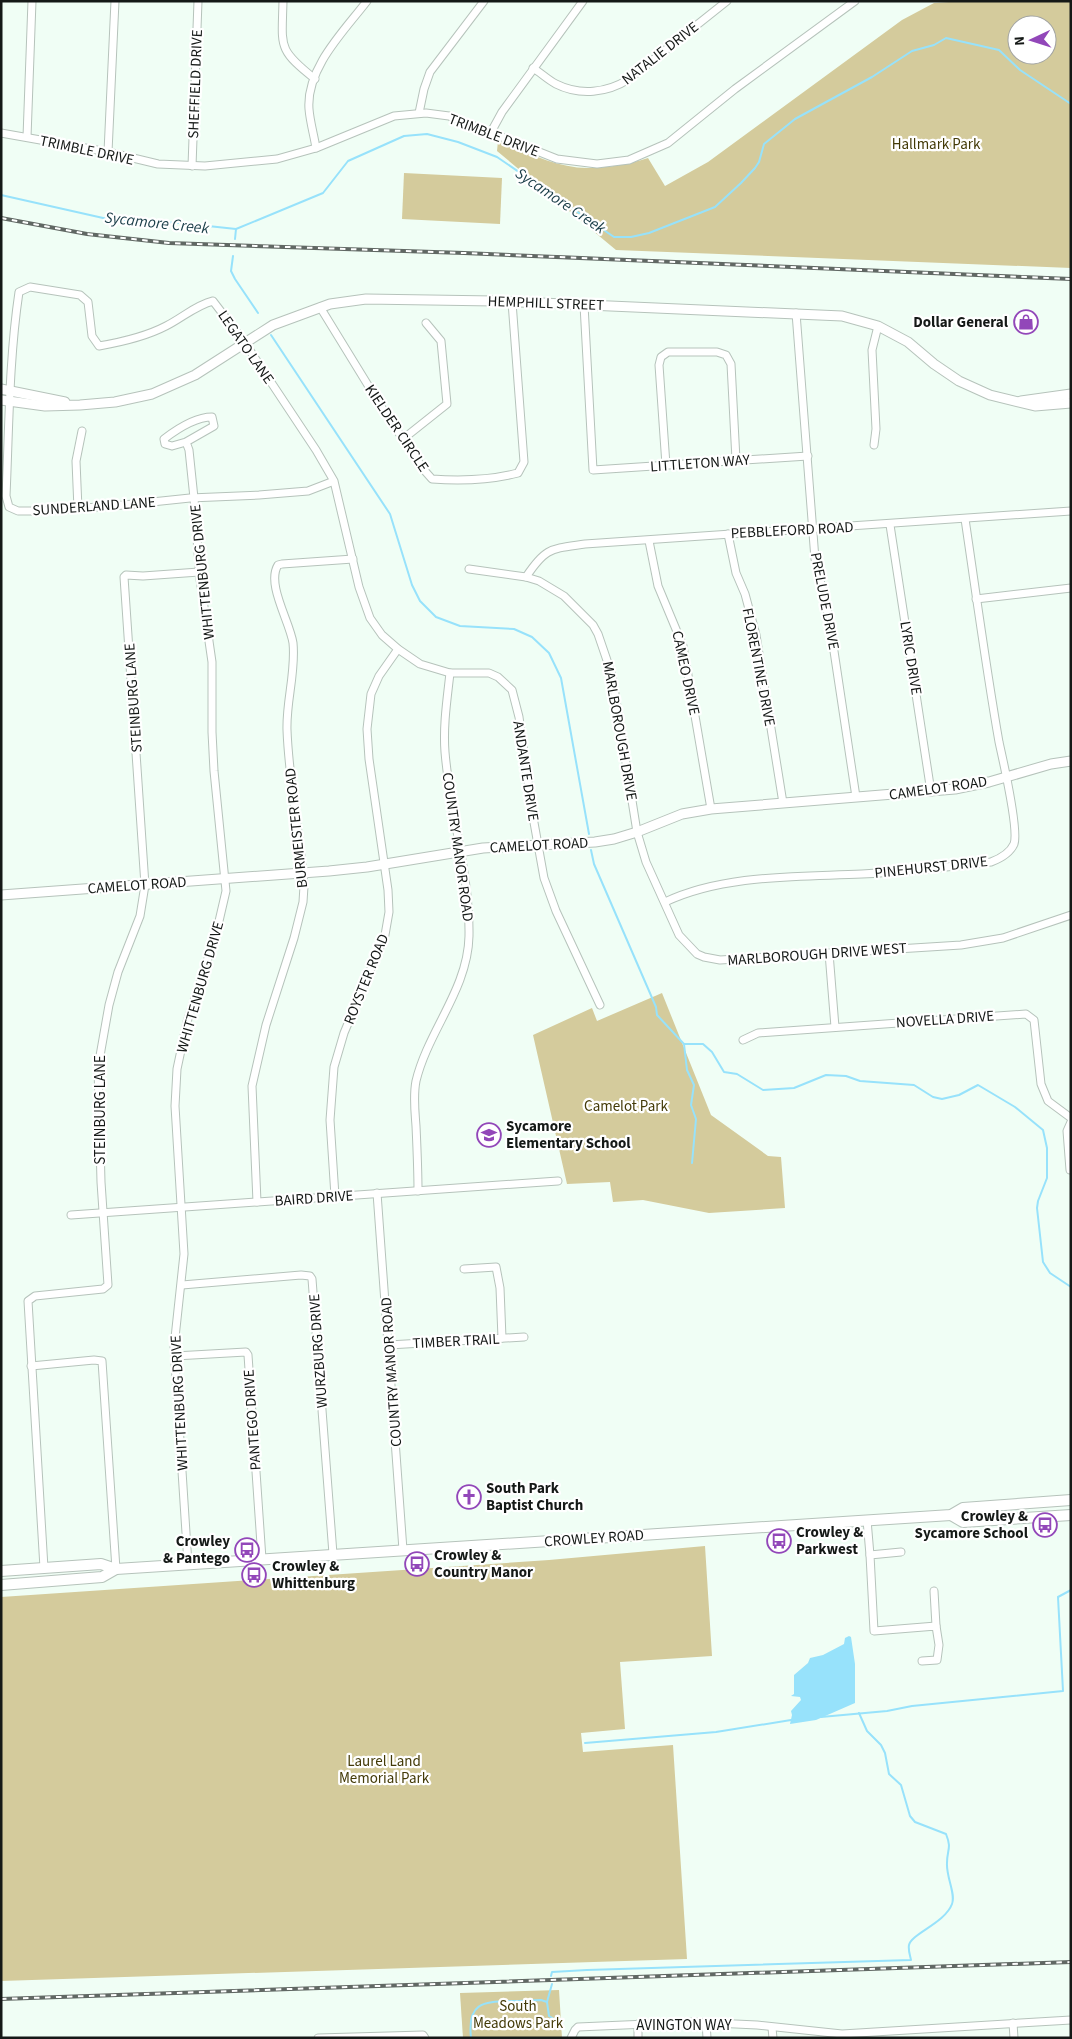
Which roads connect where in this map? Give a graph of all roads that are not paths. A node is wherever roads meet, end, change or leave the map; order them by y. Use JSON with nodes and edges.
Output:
{"nodes":[{"id":1,"x":32,"y":1,"type":"edge"},
{"id":2,"x":115,"y":1,"type":"edge"},
{"id":3,"x":198,"y":1,"type":"edge"},
{"id":4,"x":283,"y":1,"type":"edge"},
{"id":5,"x":367,"y":1,"type":"edge"},
{"id":6,"x":484,"y":1,"type":"edge"},
{"id":7,"x":584,"y":1,"type":"edge"},
{"id":8,"x":727,"y":1,"type":"edge"},
{"id":9,"x":855,"y":1,"type":"edge"},
{"id":10,"x":717,"y":4,"type":"edge"},
{"id":11,"x":533,"y":68,"type":"junction"},
{"id":12,"x":315,"y":79,"type":"junction"},
{"id":13,"x":419,"y":113,"type":"junction"},
{"id":14,"x":1,"y":133,"type":"edge"},
{"id":15,"x":490,"y":134,"type":"junction"},
{"id":16,"x":27,"y":137,"type":"junction"},
{"id":17,"x":316,"y":148,"type":"junction"},
{"id":18,"x":108,"y":152,"type":"junction"},
{"id":19,"x":192,"y":166,"type":"junction"},
{"id":20,"x":19,"y":292,"type":"joint"},
{"id":21,"x":512,"y":302,"type":"junction"},
{"id":22,"x":584,"y":305,"type":"junction"},
{"id":23,"x":320,"y":307,"type":"junction"},
{"id":24,"x":796,"y":314,"type":"junction"},
{"id":25,"x":426,"y":323,"type":"dead end"},
{"id":26,"x":878,"y":326,"type":"junction"},
{"id":27,"x":245,"y":343,"type":"junction"},
{"id":28,"x":6,"y":390,"type":"edge"},
{"id":29,"x":1071,"y":394,"type":"edge"},
{"id":30,"x":6,"y":401,"type":"edge"},
{"id":31,"x":1014,"y":402,"type":"junction"},
{"id":32,"x":1071,"y":403,"type":"edge"},
{"id":33,"x":80,"y":405,"type":"junction"},
{"id":34,"x":82,"y":431,"type":"dead end"},
{"id":35,"x":403,"y":439,"type":"junction"},
{"id":36,"x":186,"y":442,"type":"junction"},
{"id":37,"x":874,"y":445,"type":"dead end"},
{"id":38,"x":808,"y":456,"type":"junction"},
{"id":39,"x":736,"y":460,"type":"junction"},
{"id":40,"x":666,"y":465,"type":"junction"},
{"id":41,"x":334,"y":481,"type":"junction"},
{"id":42,"x":194,"y":498,"type":"junction"},
{"id":43,"x":78,"y":508,"type":"junction"},
{"id":44,"x":1071,"y":511,"type":"edge"},
{"id":45,"x":965,"y":519,"type":"junction"},
{"id":46,"x":890,"y":525,"type":"junction"},
{"id":47,"x":813,"y":530,"type":"junction"},
{"id":48,"x":728,"y":534,"type":"junction"},
{"id":49,"x":649,"y":541,"type":"junction"},
{"id":50,"x":353,"y":559,"type":"junction"},
{"id":51,"x":469,"y":569,"type":"dead end"},
{"id":52,"x":199,"y":572,"type":"junction"},
{"id":53,"x":526,"y":577,"type":"junction"},
{"id":54,"x":1071,"y":588,"type":"edge"},
{"id":55,"x":976,"y":599,"type":"junction"},
{"id":56,"x":398,"y":649,"type":"junction"},
{"id":57,"x":450,"y":673,"type":"junction"},
{"id":58,"x":501,"y":679,"type":"joint"},
{"id":59,"x":1071,"y":761,"type":"edge"},
{"id":60,"x":1006,"y":777,"type":"junction"},
{"id":61,"x":931,"y":792,"type":"junction"},
{"id":62,"x":856,"y":797,"type":"junction"},
{"id":63,"x":783,"y":803,"type":"junction"},
{"id":64,"x":711,"y":809,"type":"junction"},
{"id":65,"x":637,"y":832,"type":"junction"},
{"id":66,"x":538,"y":846,"type":"junction"},
{"id":67,"x":461,"y":852,"type":"junction"},
{"id":68,"x":384,"y":864,"type":"junction"},
{"id":69,"x":303,"y":873,"type":"junction"},
{"id":70,"x":225,"y":878,"type":"junction"},
{"id":71,"x":145,"y":885,"type":"junction"},
{"id":72,"x":1,"y":895,"type":"edge"},
{"id":73,"x":664,"y":902,"type":"junction"},
{"id":74,"x":1071,"y":915,"type":"edge"},
{"id":75,"x":829,"y":953,"type":"junction"},
{"id":76,"x":600,"y":1005,"type":"dead end"},
{"id":77,"x":835,"y":1027,"type":"junction"},
{"id":78,"x":743,"y":1040,"type":"dead end"},
{"id":79,"x":1071,"y":1118,"type":"edge"},
{"id":80,"x":1071,"y":1122,"type":"edge"},
{"id":81,"x":1070,"y":1170,"type":"edge"},
{"id":82,"x":558,"y":1181,"type":"dead end"},
{"id":83,"x":418,"y":1191,"type":"junction"},
{"id":84,"x":377,"y":1194,"type":"junction"},
{"id":85,"x":335,"y":1196,"type":"junction"},
{"id":86,"x":256,"y":1202,"type":"junction"},
{"id":87,"x":181,"y":1207,"type":"junction"},
{"id":88,"x":103,"y":1212,"type":"junction"},
{"id":89,"x":71,"y":1214,"type":"dead end"},
{"id":90,"x":464,"y":1269,"type":"dead end"},
{"id":91,"x":182,"y":1285,"type":"junction"},
{"id":92,"x":524,"y":1337,"type":"dead end"},
{"id":93,"x":502,"y":1338,"type":"junction"},
{"id":94,"x":389,"y":1345,"type":"junction"},
{"id":95,"x":175,"y":1356,"type":"junction"},
{"id":96,"x":31,"y":1366,"type":"junction"},
{"id":97,"x":1071,"y":1500,"type":"edge"},
{"id":98,"x":951,"y":1515,"type":"junction"},
{"id":99,"x":1071,"y":1515,"type":"edge"},
{"id":100,"x":867,"y":1520,"type":"junction"},
{"id":101,"x":403,"y":1550,"type":"junction"},
{"id":102,"x":901,"y":1552,"type":"dead end"},
{"id":103,"x":333,"y":1554,"type":"junction"},
{"id":104,"x":870,"y":1554,"type":"junction"},
{"id":105,"x":262,"y":1559,"type":"junction"},
{"id":106,"x":188,"y":1564,"type":"junction"},
{"id":107,"x":44,"y":1568,"type":"junction"},
{"id":108,"x":116,"y":1569,"type":"junction"},
{"id":109,"x":1,"y":1571,"type":"edge"},
{"id":110,"x":22,"y":1583,"type":"junction"},
{"id":111,"x":1,"y":1585,"type":"edge"},
{"id":112,"x":934,"y":1591,"type":"dead end"},
{"id":113,"x":936,"y":1626,"type":"junction"},
{"id":114,"x":922,"y":1661,"type":"dead end"},
{"id":115,"x":1071,"y":2020,"type":"edge"},
{"id":116,"x":706,"y":2023,"type":"junction"},
{"id":117,"x":1013,"y":2023,"type":"junction"},
{"id":118,"x":638,"y":2024,"type":"junction"},
{"id":119,"x":772,"y":2028,"type":"junction"},
{"id":120,"x":424,"y":2036,"type":"edge"},
{"id":121,"x":571,"y":2037,"type":"edge"},
{"id":122,"x":318,"y":2038,"type":"edge"},
{"id":123,"x":638,"y":2038,"type":"edge"},
{"id":124,"x":707,"y":2038,"type":"edge"},
{"id":125,"x":773,"y":2038,"type":"edge"},
{"id":126,"x":1014,"y":2038,"type":"edge"}],
"edges":[{"from":1,"to":16,"type":"street"},
{"from":2,"to":18,"type":"street"},
{"from":3,"to":19,"type":"street","name":"SHEFFIELD DRIVE"},
{"from":4,"to":12,"type":"street"},
{"from":5,"to":12,"type":"street"},
{"from":6,"to":13,"type":"street"},
{"from":7,"to":11,"type":"street"},
{"from":8,"to":10,"type":"street","name":"NATALIE DRIVE"},
{"from":9,"to":15,"type":"street","name":"TRIMBLE DRIVE"},
{"from":10,"to":11,"type":"street","name":"NATALIE DRIVE"},
{"from":11,"to":15,"type":"street"},
{"from":12,"to":17,"type":"street"},
{"from":13,"to":15,"type":"street","name":"TRIMBLE DRIVE"},
{"from":13,"to":17,"type":"street","name":"TRIMBLE DRIVE"},
{"from":14,"to":16,"type":"street","name":"TRIMBLE DRIVE"},
{"from":16,"to":18,"type":"street","name":"TRIMBLE DRIVE"},
{"from":17,"to":19,"type":"street","name":"TRIMBLE DRIVE"},
{"from":18,"to":19,"type":"street","name":"TRIMBLE DRIVE"},
{"from":20,"to":27,"type":"street","name":"LEGATO LANE"},
{"from":20,"to":28,"type":"street","name":"SUNDERLAND LANE"},
{"from":21,"to":22,"type":"street","name":"HEMPHILL STREET"},
{"from":21,"to":23,"type":"street","name":"HEMPHILL STREET"},
{"from":21,"to":35,"type":"street","name":"KIELDER CIRCLE"},
{"from":22,"to":24,"type":"street","name":"HEMPHILL STREET"},
{"from":22,"to":40,"type":"street","name":"LITTLETON WAY"},
{"from":23,"to":27,"type":"street","name":"HEMPHILL STREET"},
{"from":23,"to":35,"type":"street","name":"KIELDER CIRCLE"},
{"from":24,"to":26,"type":"street","name":"HEMPHILL STREET"},
{"from":24,"to":38,"type":"street","name":"PRELUDE DRIVE"},
{"from":25,"to":35,"type":"street"},
{"from":26,"to":31,"type":"street","name":"HEMPHILL STREET"},
{"from":26,"to":37,"type":"street"},
{"from":27,"to":33,"type":"street","name":"HEMPHILL STREET"},
{"from":27,"to":41,"type":"street","name":"LEGATO LANE"},
{"from":28,"to":30,"type":"street","name":"SUNDERLAND LANE"},
{"from":28,"to":33,"type":"street","name":"HEMPHILL STREET"},
{"from":29,"to":31,"type":"street","name":"HEMPHILL STREET"},
{"from":30,"to":33,"type":"street","name":"HEMPHILL STREET"},
{"from":30,"to":43,"type":"street","name":"SUNDERLAND LANE"},
{"from":31,"to":32,"type":"street","name":"HEMPHILL STREET"},
{"from":34,"to":43,"type":"street"},
{"from":36,"to":36,"type":"street"},
{"from":36,"to":42,"type":"street","name":"WHITTENBURG DRIVE"},
{"from":38,"to":39,"type":"street","name":"LITTLETON WAY"},
{"from":38,"to":47,"type":"street","name":"PRELUDE DRIVE"},
{"from":39,"to":40,"type":"street","name":"LITTLETON WAY"},
{"from":39,"to":40,"type":"street"},
{"from":41,"to":42,"type":"street","name":"SUNDERLAND LANE"},
{"from":41,"to":50,"type":"street","name":"LEGATO LANE"},
{"from":42,"to":43,"type":"street","name":"SUNDERLAND LANE"},
{"from":42,"to":52,"type":"street","name":"WHITTENBURG DRIVE"},
{"from":44,"to":45,"type":"street","name":"PEBBLEFORD ROAD"},
{"from":45,"to":46,"type":"street","name":"PEBBLEFORD ROAD"},
{"from":45,"to":55,"type":"street","name":"PINEHURST DRIVE"},
{"from":46,"to":47,"type":"street","name":"PEBBLEFORD ROAD"},
{"from":46,"to":61,"type":"street","name":"LYRIC DRIVE"},
{"from":47,"to":48,"type":"street","name":"PEBBLEFORD ROAD"},
{"from":47,"to":62,"type":"street","name":"PRELUDE DRIVE"},
{"from":48,"to":49,"type":"street","name":"PEBBLEFORD ROAD"},
{"from":48,"to":63,"type":"street","name":"FLORENTINE DRIVE"},
{"from":49,"to":53,"type":"street","name":"PEBBLEFORD ROAD"},
{"from":49,"to":64,"type":"street","name":"CAMEO DRIVE"},
{"from":50,"to":56,"type":"street","name":"LEGATO LANE"},
{"from":50,"to":69,"type":"street","name":"BURMEISTER ROAD"},
{"from":51,"to":53,"type":"street","name":"MARLBOROUGH DRIVE"},
{"from":52,"to":70,"type":"street","name":"WHITTENBURG DRIVE"},
{"from":52,"to":71,"type":"street","name":"STEINBURG LANE"},
{"from":53,"to":65,"type":"street","name":"MARLBOROUGH DRIVE"},
{"from":54,"to":55,"type":"street"},
{"from":55,"to":60,"type":"street","name":"PINEHURST DRIVE"},
{"from":56,"to":57,"type":"street","name":"LEGATO LANE"},
{"from":56,"to":68,"type":"street","name":"ROYSTER ROAD"},
{"from":57,"to":58,"type":"street","name":"LEGATO LANE"},
{"from":57,"to":67,"type":"street","name":"COUNTRY MANOR ROAD"},
{"from":58,"to":66,"type":"street","name":"ANDANTE DRIVE"},
{"from":59,"to":60,"type":"street","name":"CAMELOT ROAD"},
{"from":60,"to":61,"type":"street","name":"CAMELOT ROAD"},
{"from":60,"to":73,"type":"street","name":"PINEHURST DRIVE"},
{"from":61,"to":62,"type":"street","name":"CAMELOT ROAD"},
{"from":62,"to":63,"type":"street","name":"CAMELOT ROAD"},
{"from":63,"to":64,"type":"street","name":"CAMELOT ROAD"},
{"from":64,"to":65,"type":"street","name":"CAMELOT ROAD"},
{"from":65,"to":66,"type":"street","name":"CAMELOT ROAD"},
{"from":65,"to":73,"type":"street","name":"MARLBOROUGH DRIVE WEST"},
{"from":66,"to":67,"type":"street","name":"CAMELOT ROAD"},
{"from":66,"to":76,"type":"street","name":"ANDANTE DRIVE"},
{"from":67,"to":68,"type":"street","name":"CAMELOT ROAD"},
{"from":67,"to":83,"type":"street","name":"COUNTRY MANOR ROAD"},
{"from":68,"to":69,"type":"street","name":"CAMELOT ROAD"},
{"from":68,"to":85,"type":"street","name":"ROYSTER ROAD"},
{"from":69,"to":70,"type":"street","name":"CAMELOT ROAD"},
{"from":69,"to":86,"type":"street","name":"BURMEISTER ROAD"},
{"from":70,"to":71,"type":"street","name":"CAMELOT ROAD"},
{"from":70,"to":87,"type":"street","name":"WHITTENBURG DRIVE"},
{"from":71,"to":72,"type":"street","name":"CAMELOT ROAD"},
{"from":71,"to":88,"type":"street","name":"STEINBURG LANE"},
{"from":73,"to":75,"type":"street","name":"MARLBOROUGH DRIVE WEST"},
{"from":74,"to":75,"type":"street","name":"MARLBOROUGH DRIVE WEST"},
{"from":75,"to":77,"type":"street"},
{"from":77,"to":78,"type":"street","name":"NOVELLA DRIVE"},
{"from":77,"to":79,"type":"street","name":"NOVELLA DRIVE"},
{"from":80,"to":81,"type":"street"},
{"from":82,"to":83,"type":"street","name":"BAIRD DRIVE"},
{"from":83,"to":84,"type":"street","name":"BAIRD DRIVE"},
{"from":84,"to":85,"type":"street","name":"BAIRD DRIVE"},
{"from":84,"to":94,"type":"street","name":"COUNTRY MANOR ROAD"},
{"from":85,"to":86,"type":"street","name":"BAIRD DRIVE"},
{"from":86,"to":87,"type":"street","name":"BAIRD DRIVE"},
{"from":87,"to":88,"type":"street","name":"BAIRD DRIVE"},
{"from":87,"to":91,"type":"street","name":"WHITTENBURG DRIVE"},
{"from":88,"to":89,"type":"street","name":"BAIRD DRIVE"},
{"from":88,"to":96,"type":"street","name":"STEINBURG LANE"},
{"from":90,"to":93,"type":"street"},
{"from":91,"to":95,"type":"street","name":"WHITTENBURG DRIVE"},
{"from":91,"to":103,"type":"street","name":"WURZBURG DRIVE"},
{"from":92,"to":93,"type":"street","name":"TIMBER TRAIL"},
{"from":93,"to":94,"type":"street","name":"TIMBER TRAIL"},
{"from":94,"to":101,"type":"street","name":"COUNTRY MANOR ROAD"},
{"from":95,"to":105,"type":"street","name":"PANTEGO DRIVE"},
{"from":95,"to":106,"type":"street","name":"WHITTENBURG DRIVE"},
{"from":96,"to":107,"type":"street","name":"STEINBURG LANE"},
{"from":96,"to":108,"type":"street"},
{"from":97,"to":98,"type":"main road","name":"CROWLEY ROAD"},
{"from":98,"to":99,"type":"main road","name":"CROWLEY ROAD"},
{"from":98,"to":100,"type":"main road","name":"CROWLEY ROAD"},
{"from":100,"to":101,"type":"main road","name":"CROWLEY ROAD"},
{"from":100,"to":104,"type":"street"},
{"from":101,"to":103,"type":"main road","name":"CROWLEY ROAD"},
{"from":102,"to":104,"type":"street"},
{"from":103,"to":105,"type":"main road","name":"CROWLEY ROAD"},
{"from":104,"to":113,"type":"street"},
{"from":105,"to":106,"type":"main road","name":"CROWLEY ROAD"},
{"from":106,"to":108,"type":"main road","name":"CROWLEY ROAD"},
{"from":107,"to":108,"type":"main road","name":"CROWLEY ROAD"},
{"from":107,"to":109,"type":"main road","name":"CROWLEY ROAD"},
{"from":107,"to":110,"type":"main road"},
{"from":108,"to":110,"type":"main road","name":"CROWLEY ROAD"},
{"from":110,"to":111,"type":"main road","name":"CROWLEY ROAD"},
{"from":112,"to":113,"type":"street"},
{"from":113,"to":114,"type":"street"},
{"from":115,"to":117,"type":"street","name":"AVINGTON WAY"},
{"from":116,"to":118,"type":"street","name":"AVINGTON WAY"},
{"from":116,"to":119,"type":"street","name":"AVINGTON WAY"},
{"from":116,"to":124,"type":"street"},
{"from":117,"to":119,"type":"street","name":"AVINGTON WAY"},
{"from":117,"to":126,"type":"street"},
{"from":118,"to":121,"type":"street","name":"AVINGTON WAY"},
{"from":118,"to":123,"type":"street"},
{"from":119,"to":125,"type":"street"},
{"from":120,"to":122,"type":"street"}]}
